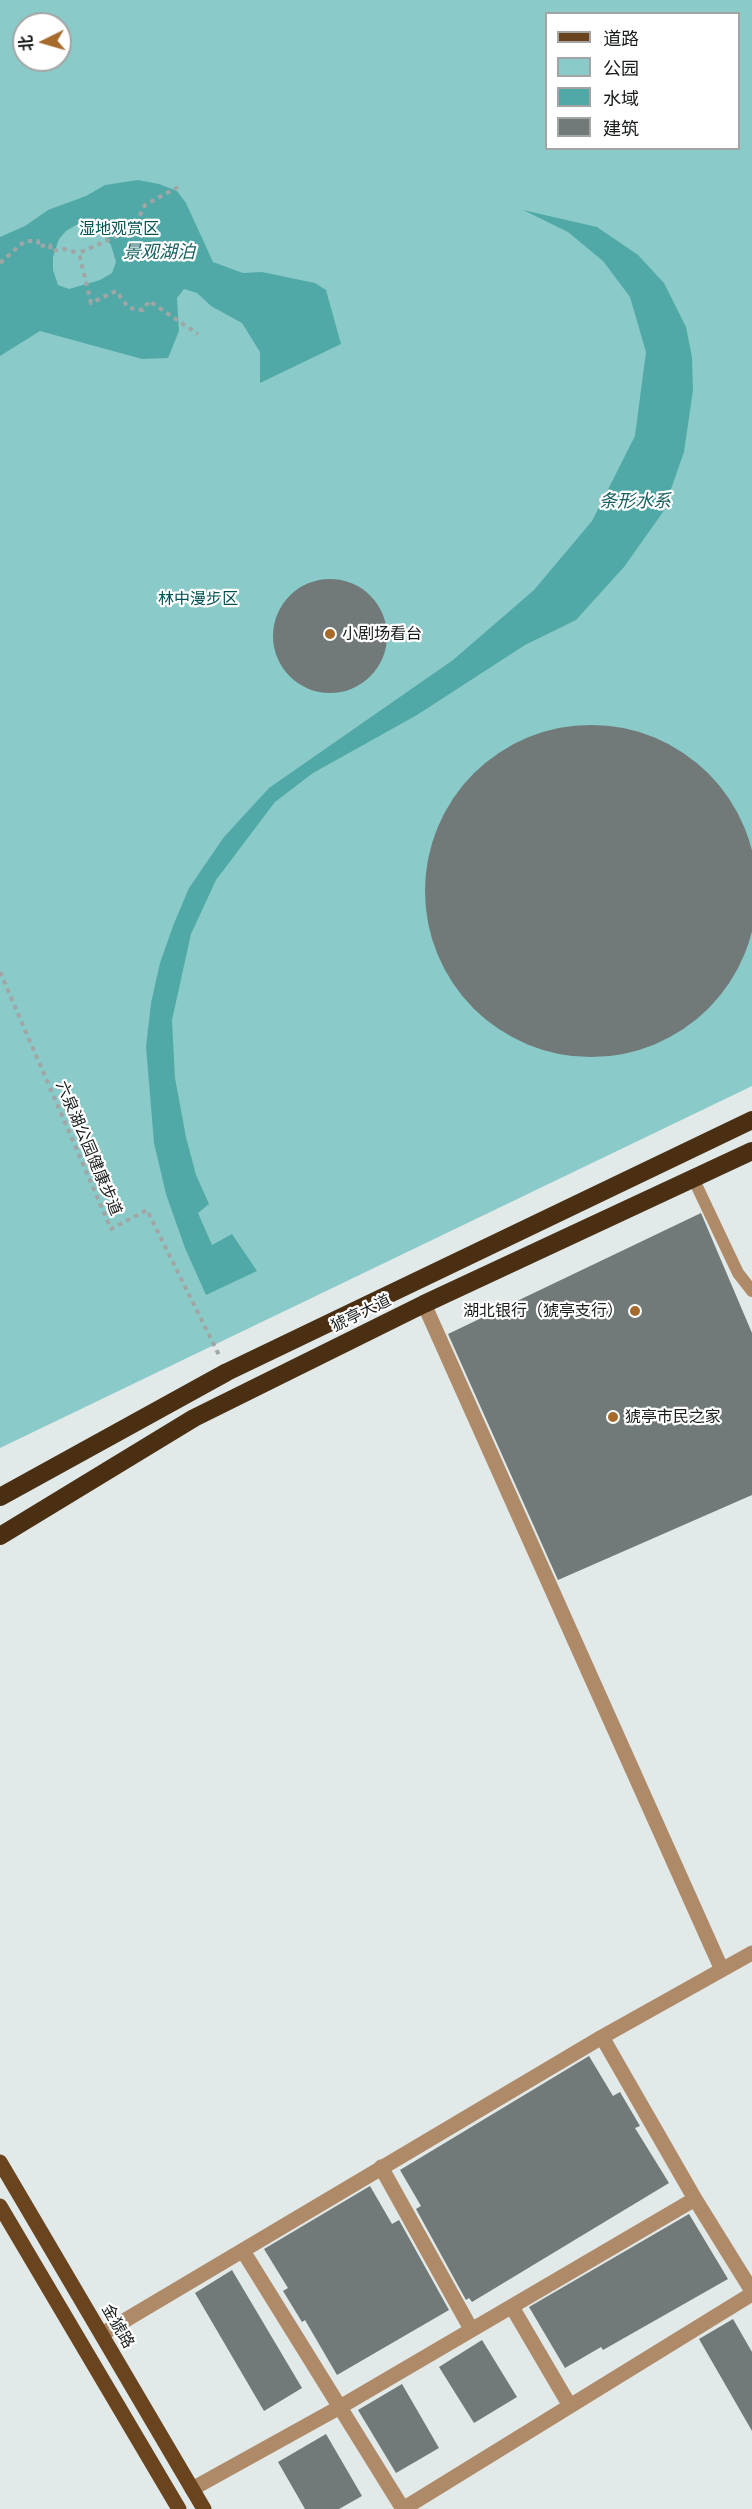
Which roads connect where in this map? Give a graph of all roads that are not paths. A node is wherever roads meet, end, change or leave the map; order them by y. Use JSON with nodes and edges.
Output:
{"nodes":[{"id":1,"x":752,"y":1120,"type":"edge"},
{"id":2,"x":752,"y":1151,"type":"edge"},
{"id":3,"x":693,"y":1178,"type":"junction"},
{"id":4,"x":752,"y":1291,"type":"edge"},
{"id":5,"x":424,"y":1304,"type":"junction"},
{"id":6,"x":0,"y":1497,"type":"edge"},
{"id":7,"x":0,"y":1536,"type":"edge"},
{"id":8,"x":752,"y":1953,"type":"edge"},
{"id":9,"x":722,"y":1970,"type":"junction"},
{"id":10,"x":602,"y":2037,"type":"junction"},
{"id":11,"x":0,"y":2162,"type":"edge"},
{"id":12,"x":381,"y":2167,"type":"junction"},
{"id":13,"x":695,"y":2199,"type":"junction"},
{"id":14,"x":0,"y":2206,"type":"edge"},
{"id":15,"x":243,"y":2251,"type":"junction"},
{"id":16,"x":752,"y":2292,"type":"edge"},
{"id":17,"x":512,"y":2307,"type":"junction"},
{"id":18,"x":471,"y":2329,"type":"junction"},
{"id":19,"x":102,"y":2334,"type":"junction"},
{"id":20,"x":570,"y":2406,"type":"junction"},
{"id":21,"x":340,"y":2407,"type":"junction"},
{"id":22,"x":192,"y":2488,"type":"junction"},
{"id":23,"x":179,"y":2509,"type":"edge"},
{"id":24,"x":204,"y":2509,"type":"edge"},
{"id":25,"x":403,"y":2509,"type":"edge"}],
"edges":[{"from":1,"to":6,"type":"highway","name":"猇亭大道"},
{"from":2,"to":3,"type":"highway","name":"猇亭大道"},
{"from":3,"to":4,"type":"lane"},
{"from":3,"to":5,"type":"highway","name":"猇亭大道"},
{"from":5,"to":7,"type":"highway","name":"猇亭大道"},
{"from":5,"to":9,"type":"street"},
{"from":8,"to":9,"type":"street"},
{"from":9,"to":10,"type":"street"},
{"from":10,"to":12,"type":"street"},
{"from":10,"to":13,"type":"street"},
{"from":11,"to":19,"type":"main road","name":"金猇路"},
{"from":12,"to":15,"type":"street"},
{"from":12,"to":18,"type":"street"},
{"from":13,"to":16,"type":"street"},
{"from":13,"to":17,"type":"street"},
{"from":14,"to":23,"type":"main road"},
{"from":15,"to":19,"type":"street"},
{"from":15,"to":21,"type":"street"},
{"from":16,"to":20,"type":"street"},
{"from":17,"to":18,"type":"street"},
{"from":17,"to":20,"type":"street"},
{"from":18,"to":21,"type":"street"},
{"from":19,"to":22,"type":"main road","name":"金猇路"},
{"from":20,"to":25,"type":"street"},
{"from":21,"to":22,"type":"street"},
{"from":21,"to":25,"type":"street"},
{"from":22,"to":24,"type":"main road","name":"金猇路"}]}
